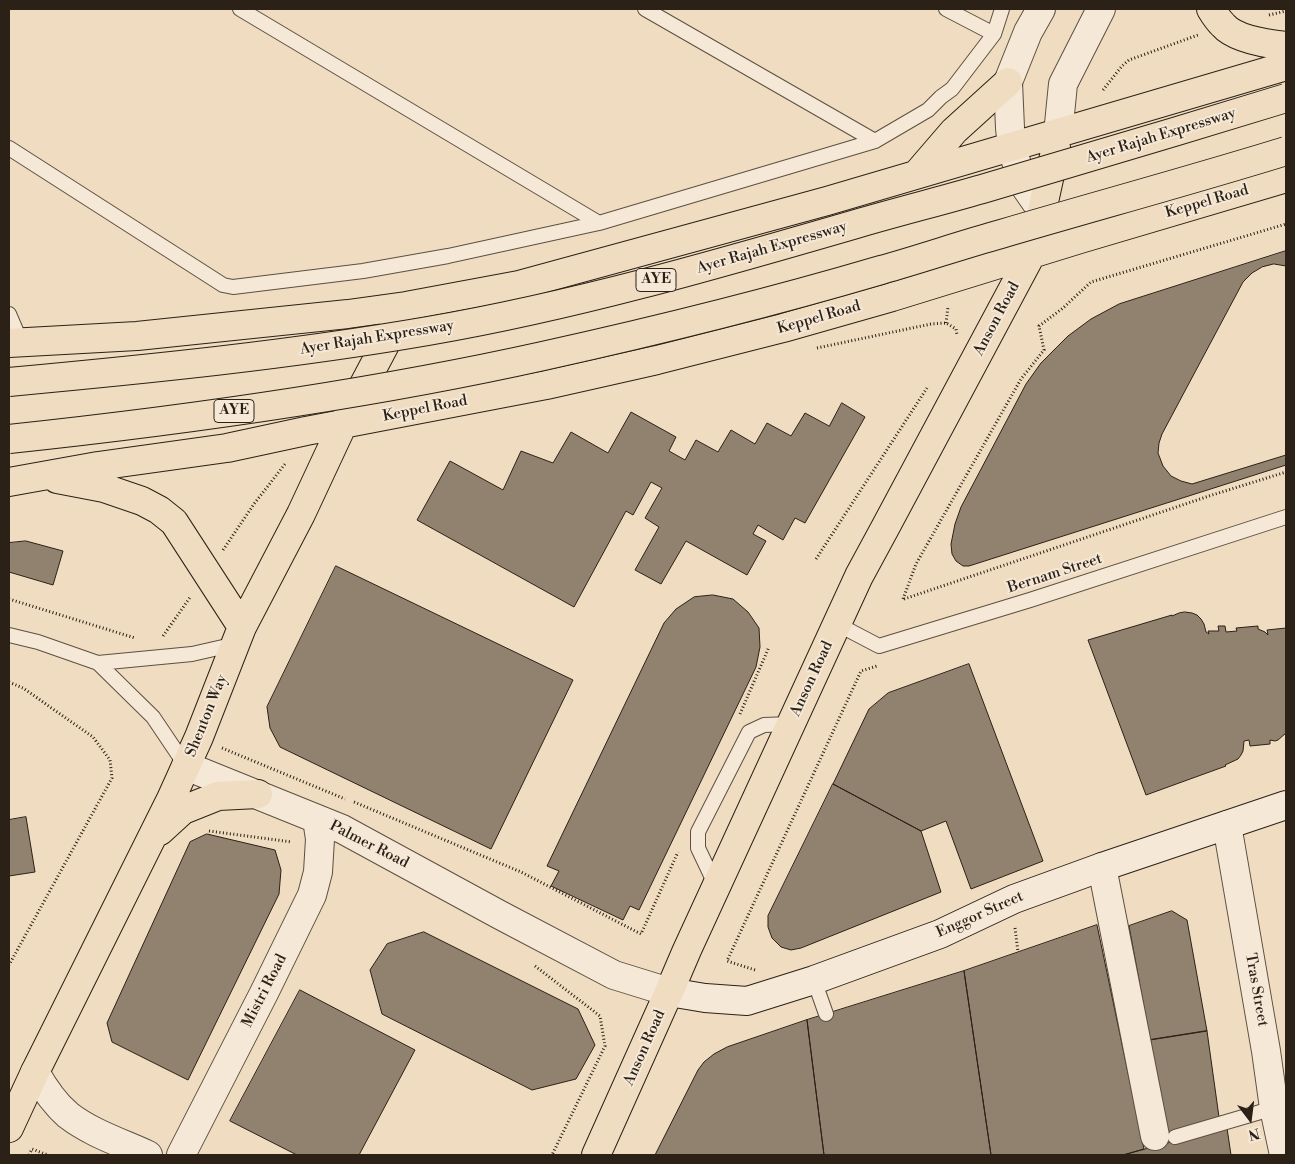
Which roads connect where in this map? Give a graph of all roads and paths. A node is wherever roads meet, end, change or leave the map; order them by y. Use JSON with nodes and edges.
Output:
{"nodes":[{"id":1,"x":240,"y":9,"type":"edge"},
{"id":2,"x":645,"y":9,"type":"edge"},
{"id":3,"x":946,"y":9,"type":"edge"},
{"id":4,"x":1002,"y":9,"type":"edge"},
{"id":5,"x":1041,"y":9,"type":"edge"},
{"id":6,"x":1101,"y":9,"type":"edge"},
{"id":7,"x":1286,"y":10,"type":"edge"},
{"id":8,"x":1268,"y":15,"type":"dead end"},
{"id":9,"x":1217,"y":18,"type":"edge"},
{"id":10,"x":994,"y":34,"type":"junction"},
{"id":11,"x":1286,"y":46,"type":"edge"},
{"id":12,"x":1286,"y":66,"type":"edge"},
{"id":13,"x":1008,"y":82,"type":"junction"},
{"id":14,"x":1099,"y":96,"type":"dead end"},
{"id":15,"x":1286,"y":98,"type":"edge"},
{"id":16,"x":1058,"y":134,"type":"junction"},
{"id":17,"x":875,"y":141,"type":"junction"},
{"id":18,"x":1012,"y":147,"type":"junction"},
{"id":19,"x":9,"y":148,"type":"edge"},
{"id":20,"x":1286,"y":151,"type":"edge"},
{"id":21,"x":917,"y":174,"type":"junction"},
{"id":22,"x":1286,"y":178,"type":"edge"},
{"id":23,"x":1042,"y":211,"type":"junction"},
{"id":24,"x":599,"y":223,"type":"junction"},
{"id":25,"x":1286,"y":224,"type":"edge"},
{"id":26,"x":1080,"y":239,"type":"junction"},
{"id":27,"x":1032,"y":253,"type":"junction"},
{"id":28,"x":406,"y":306,"type":"junction"},
{"id":29,"x":9,"y":314,"type":"edge"},
{"id":30,"x":958,"y":338,"type":"dead end"},
{"id":31,"x":15,"y":343,"type":"edge"},
{"id":32,"x":809,"y":350,"type":"dead end"},
{"id":33,"x":9,"y":382,"type":"edge"},
{"id":34,"x":930,"y":384,"type":"dead end"},
{"id":35,"x":343,"y":424,"type":"junction"},
{"id":36,"x":306,"y":431,"type":"junction"},
{"id":37,"x":9,"y":439,"type":"edge"},
{"id":38,"x":1286,"y":472,"type":"edge"},
{"id":39,"x":43,"y":476,"type":"junction"},
{"id":40,"x":9,"y":482,"type":"edge"},
{"id":41,"x":1286,"y":517,"type":"edge"},
{"id":42,"x":816,"y":559,"type":"dead end"},
{"id":43,"x":208,"y":573,"type":"junction"},
{"id":44,"x":9,"y":599,"type":"edge"},
{"id":45,"x":837,"y":624,"type":"junction"},
{"id":46,"x":9,"y":635,"type":"edge"},
{"id":47,"x":239,"y":636,"type":"junction"},
{"id":48,"x":162,"y":638,"type":"dead end"},
{"id":49,"x":138,"y":639,"type":"dead end"},
{"id":50,"x":98,"y":663,"type":"junction"},
{"id":51,"x":880,"y":665,"type":"dead end"},
{"id":52,"x":9,"y":682,"type":"edge"},
{"id":53,"x":791,"y":724,"type":"junction"},
{"id":54,"x":199,"y":737,"type":"junction"},
{"id":55,"x":186,"y":766,"type":"junction"},
{"id":56,"x":258,"y":794,"type":"junction"},
{"id":57,"x":1286,"y":804,"type":"edge"},
{"id":58,"x":317,"y":819,"type":"junction"},
{"id":59,"x":1227,"y":825,"type":"junction"},
{"id":60,"x":209,"y":831,"type":"dead end"},
{"id":61,"x":320,"y":850,"type":"junction"},
{"id":62,"x":138,"y":866,"type":"junction"},
{"id":63,"x":1102,"y":867,"type":"junction"},
{"id":64,"x":716,"y":886,"type":"junction"},
{"id":65,"x":641,"y":934,"type":"dead end"},
{"id":66,"x":727,"y":961,"type":"dead end"},
{"id":67,"x":532,"y":964,"type":"dead end"},
{"id":68,"x":9,"y":965,"type":"edge"},
{"id":69,"x":814,"y":980,"type":"junction"},
{"id":70,"x":670,"y":992,"type":"junction"},
{"id":71,"x":826,"y":1014,"type":"dead end"},
{"id":72,"x":35,"y":1072,"type":"junction"},
{"id":73,"x":1274,"y":1108,"type":"junction"},
{"id":74,"x":9,"y":1128,"type":"edge"},
{"id":75,"x":1165,"y":1137,"type":"joint"},
{"id":76,"x":29,"y":1155,"type":"edge"},
{"id":77,"x":48,"y":1155,"type":"edge"},
{"id":78,"x":148,"y":1155,"type":"edge"},
{"id":79,"x":181,"y":1155,"type":"edge"},
{"id":80,"x":552,"y":1155,"type":"edge"},
{"id":81,"x":596,"y":1155,"type":"edge"},
{"id":82,"x":1284,"y":1155,"type":"edge"}],
"edges":[{"from":1,"to":24,"type":"lane"},
{"from":2,"to":17,"type":"lane"},
{"from":3,"to":10,"type":"lane"},
{"from":4,"to":10,"type":"lane"},
{"from":5,"to":13,"type":"street"},
{"from":6,"to":16,"type":"street","name":"Anson Road"},
{"from":7,"to":8,"type":"path"},
{"from":9,"to":11,"type":"highway"},
{"from":9,"to":14,"type":"path"},
{"from":10,"to":17,"type":"lane"},
{"from":12,"to":16,"type":"highway"},
{"from":13,"to":18,"type":"street"},
{"from":13,"to":21,"type":"highway"},
{"from":15,"to":33,"type":"highway","name":"Ayer Rajah Expressway","number":"AYE","bridge":true},
{"from":16,"to":18,"type":"highway"},
{"from":16,"to":23,"type":"highway","name":"Anson Road"},
{"from":17,"to":24,"type":"lane"},
{"from":18,"to":21,"type":"highway"},
{"from":18,"to":23,"type":"street"},
{"from":19,"to":24,"type":"lane"},
{"from":20,"to":37,"type":"highway","number":"AYE","bridge":true},
{"from":21,"to":28,"type":"highway"},
{"from":22,"to":26,"type":"highway","name":"Keppel Road"},
{"from":23,"to":26,"type":"street"},
{"from":23,"to":27,"type":"highway","name":"Anson Road"},
{"from":25,"to":38,"type":"path"},
{"from":26,"to":27,"type":"highway","name":"Keppel Road"},
{"from":27,"to":35,"type":"highway","name":"Keppel Road"},
{"from":27,"to":45,"type":"highway","name":"Anson Road"},
{"from":28,"to":31,"type":"highway"},
{"from":28,"to":35,"type":"highway","name":"Shenton Way"},
{"from":29,"to":31,"type":"lane"},
{"from":30,"to":32,"type":"path"},
{"from":34,"to":42,"type":"path"},
{"from":35,"to":36,"type":"highway","name":"Keppel Road"},
{"from":35,"to":47,"type":"highway","name":"Shenton Way"},
{"from":36,"to":39,"type":"highway","name":"Keppel Road"},
{"from":36,"to":43,"type":"path"},
{"from":39,"to":40,"type":"highway","name":"Keppel Road"},
{"from":39,"to":43,"type":"highway"},
{"from":41,"to":45,"type":"lane","name":"Bernam Street"},
{"from":43,"to":47,"type":"highway"},
{"from":43,"to":48,"type":"path"},
{"from":44,"to":49,"type":"path"},
{"from":45,"to":53,"type":"highway","name":"Anson Road"},
{"from":46,"to":50,"type":"lane"},
{"from":47,"to":50,"type":"lane"},
{"from":47,"to":54,"type":"highway","name":"Shenton Way"},
{"from":50,"to":55,"type":"lane"},
{"from":51,"to":66,"type":"path"},
{"from":52,"to":68,"type":"path"},
{"from":53,"to":64,"type":"highway","name":"Anson Road"},
{"from":53,"to":64,"type":"lane"},
{"from":54,"to":55,"type":"highway","name":"Shenton Way"},
{"from":54,"to":65,"type":"path"},
{"from":55,"to":56,"type":"street","name":"Palmer Road"},
{"from":55,"to":62,"type":"highway","name":"Shenton Way"},
{"from":56,"to":58,"type":"street","name":"Palmer Road"},
{"from":56,"to":62,"type":"highway"},
{"from":57,"to":59,"type":"street","name":"Enggor Street"},
{"from":58,"to":61,"type":"street","name":"Mistri Road"},
{"from":58,"to":70,"type":"street","name":"Palmer Road"},
{"from":59,"to":63,"type":"street","name":"Enggor Street"},
{"from":59,"to":73,"type":"street","name":"Tras Street"},
{"from":60,"to":61,"type":"path"},
{"from":61,"to":79,"type":"street","name":"Mistri Road"},
{"from":62,"to":72,"type":"highway","name":"Shenton Way"},
{"from":63,"to":69,"type":"street","name":"Enggor Street"},
{"from":63,"to":75,"type":"street"},
{"from":64,"to":70,"type":"highway","name":"Anson Road"},
{"from":67,"to":80,"type":"path"},
{"from":69,"to":70,"type":"street","name":"Enggor Street"},
{"from":69,"to":71,"type":"lane"},
{"from":70,"to":81,"type":"highway","name":"Anson Road"},
{"from":72,"to":74,"type":"highway","name":"Shenton Way"},
{"from":72,"to":78,"type":"street"},
{"from":73,"to":75,"type":"lane"},
{"from":73,"to":82,"type":"street","name":"Tras Street"},
{"from":76,"to":77,"type":"path"}]}
